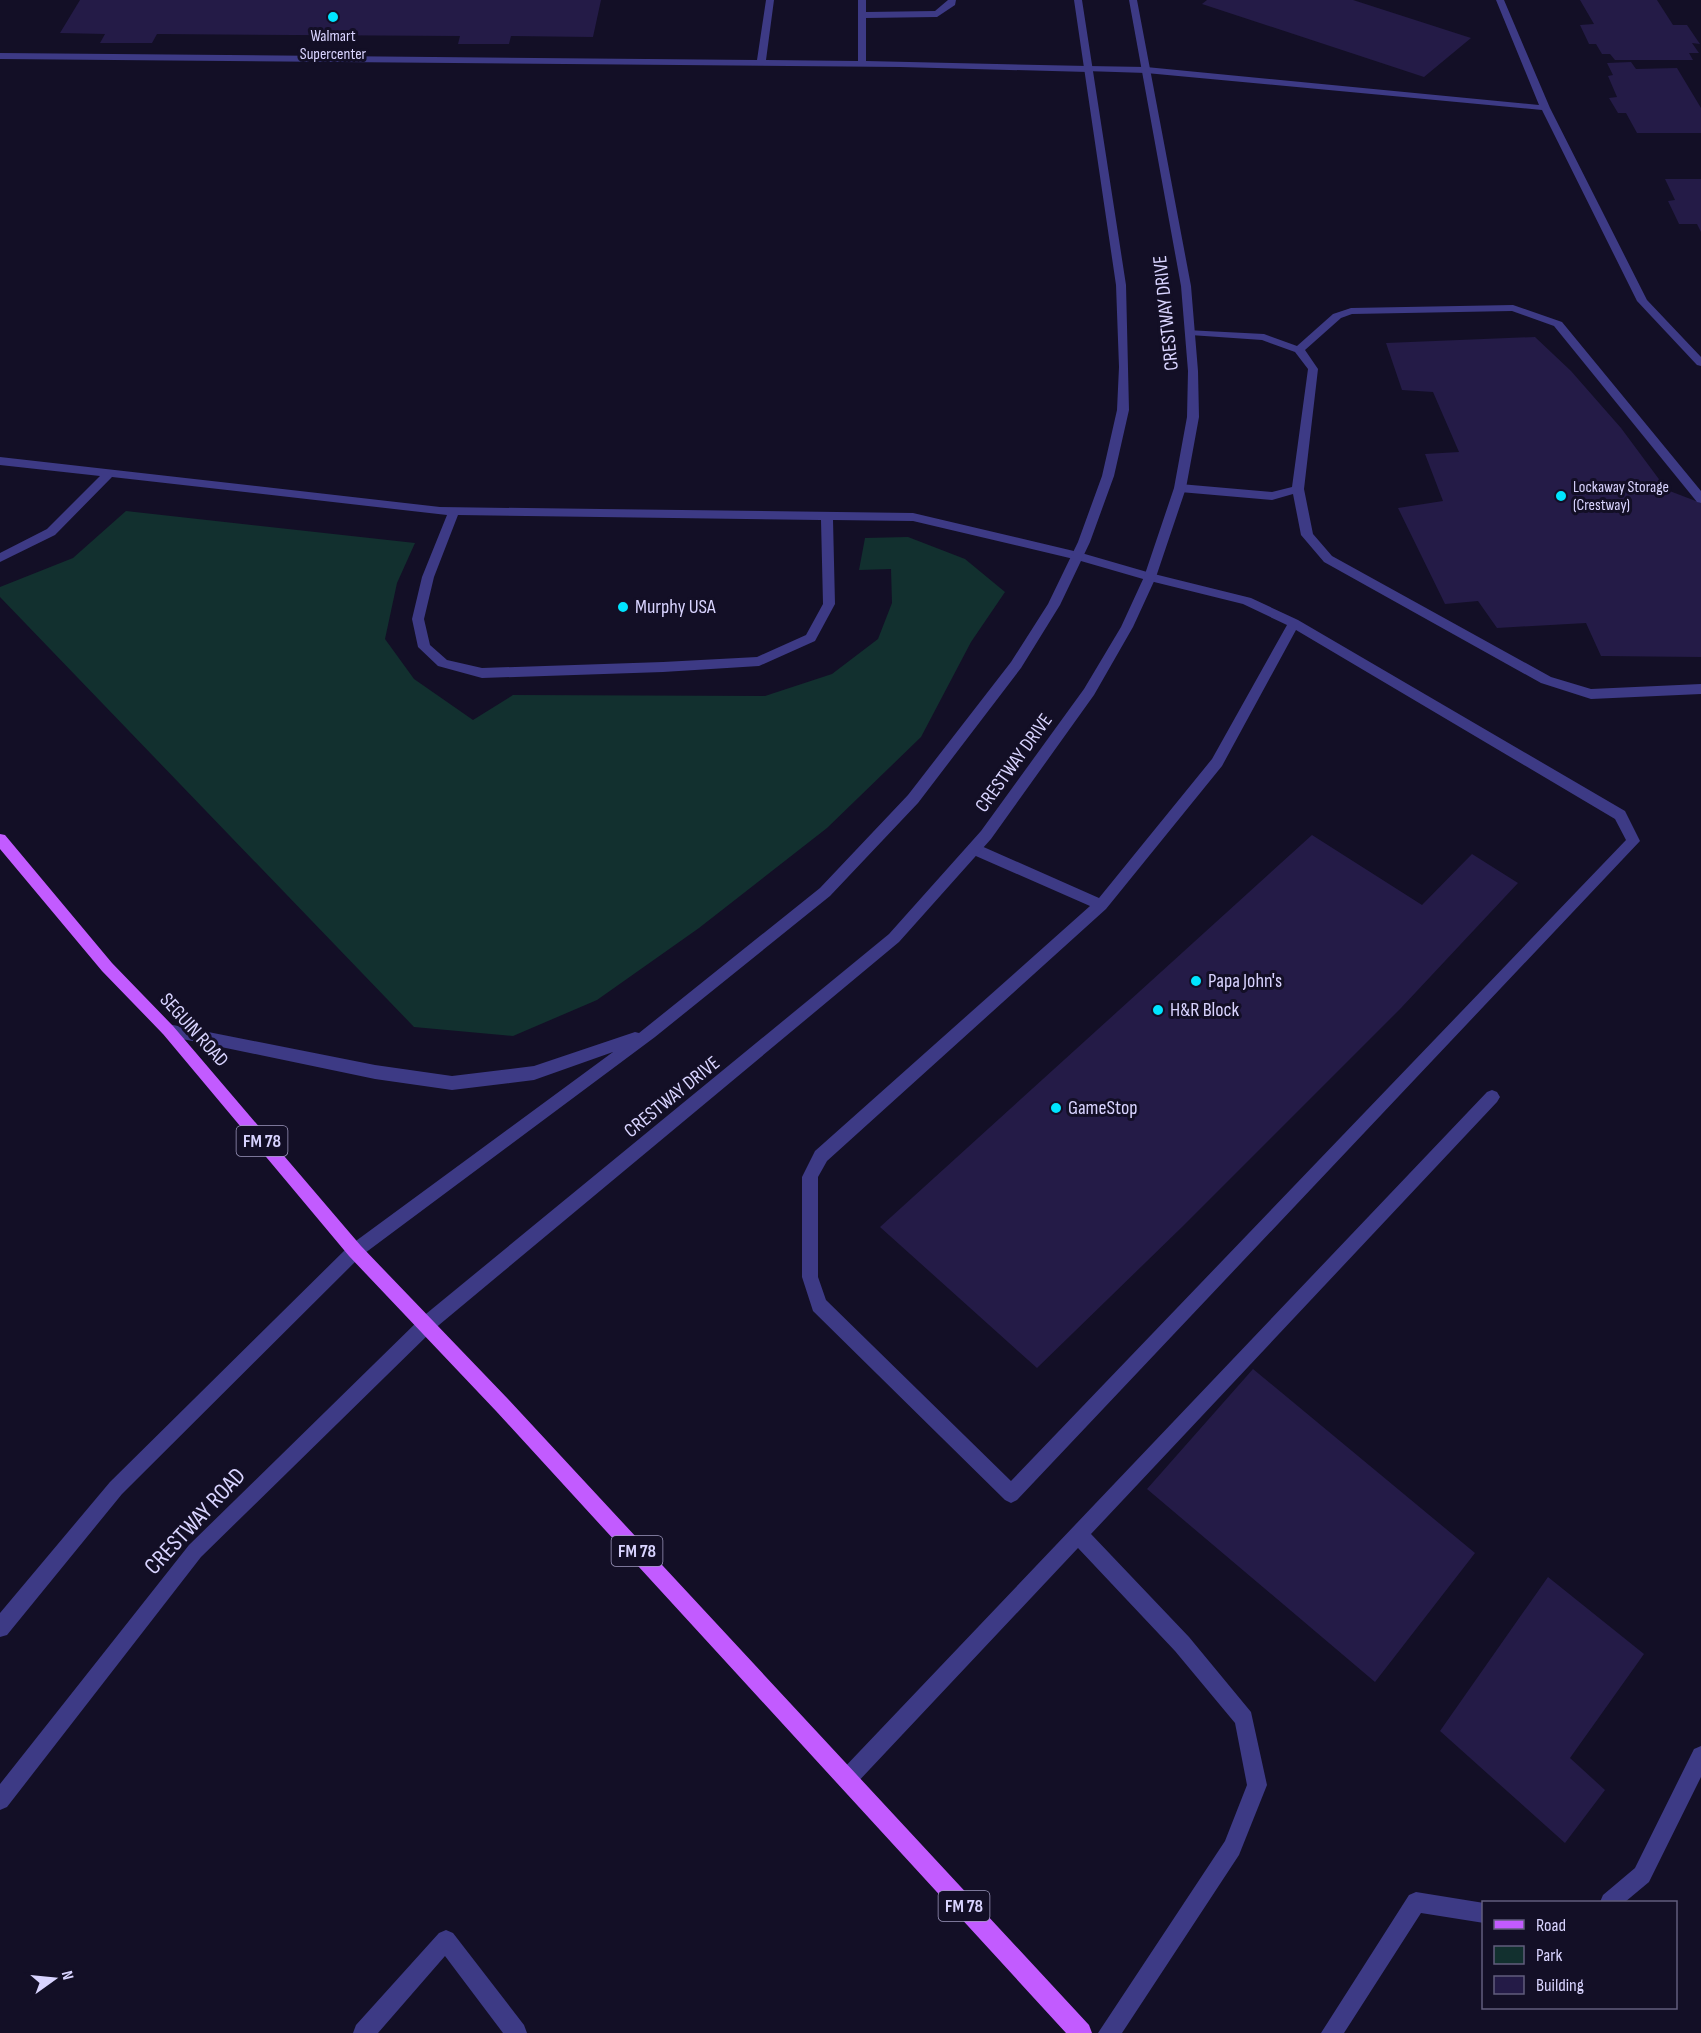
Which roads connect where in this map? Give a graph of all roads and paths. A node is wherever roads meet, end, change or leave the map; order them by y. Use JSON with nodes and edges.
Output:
{"nodes":[{"id":1,"x":770,"y":0,"type":"edge"},
{"id":2,"x":862,"y":0,"type":"edge"},
{"id":3,"x":952,"y":0,"type":"edge"},
{"id":4,"x":1078,"y":0,"type":"edge"},
{"id":5,"x":1133,"y":0,"type":"edge"},
{"id":6,"x":1500,"y":0,"type":"edge"},
{"id":7,"x":862,"y":15,"type":"junction"},
{"id":8,"x":0,"y":56,"type":"edge"},
{"id":9,"x":761,"y":63,"type":"junction"},
{"id":10,"x":862,"y":64,"type":"junction"},
{"id":11,"x":1089,"y":69,"type":"junction"},
{"id":12,"x":1146,"y":70,"type":"junction"},
{"id":13,"x":1545,"y":108,"type":"junction"},
{"id":14,"x":1190,"y":332,"type":"junction"},
{"id":15,"x":1299,"y":350,"type":"junction"},
{"id":16,"x":1701,"y":363,"type":"edge"},
{"id":17,"x":0,"y":462,"type":"edge"},
{"id":18,"x":109,"y":474,"type":"junction"},
{"id":19,"x":1179,"y":488,"type":"junction"},
{"id":20,"x":1298,"y":489,"type":"junction"},
{"id":21,"x":1701,"y":499,"type":"edge"},
{"id":22,"x":454,"y":511,"type":"junction"},
{"id":23,"x":827,"y":516,"type":"junction"},
{"id":24,"x":1078,"y":556,"type":"junction"},
{"id":25,"x":0,"y":558,"type":"edge"},
{"id":26,"x":1150,"y":577,"type":"junction"},
{"id":27,"x":1294,"y":623,"type":"junction"},
{"id":28,"x":1701,"y":688,"type":"edge"},
{"id":29,"x":0,"y":839,"type":"edge"},
{"id":30,"x":974,"y":849,"type":"junction"},
{"id":31,"x":1101,"y":905,"type":"junction"},
{"id":32,"x":168,"y":1030,"type":"junction"},
{"id":33,"x":650,"y":1033,"type":"junction"},
{"id":34,"x":1492,"y":1097,"type":"dead end"},
{"id":35,"x":355,"y":1251,"type":"junction"},
{"id":36,"x":427,"y":1324,"type":"junction"},
{"id":37,"x":1079,"y":1535,"type":"junction"},
{"id":38,"x":0,"y":1628,"type":"edge"},
{"id":39,"x":1701,"y":1756,"type":"edge"},
{"id":40,"x":847,"y":1779,"type":"junction"},
{"id":41,"x":0,"y":1800,"type":"edge"},
{"id":42,"x":1611,"y":1901,"type":"edge"},
{"id":43,"x":1482,"y":1914,"type":"edge"},
{"id":44,"x":364,"y":2033,"type":"edge"},
{"id":45,"x":516,"y":2033,"type":"edge"},
{"id":46,"x":1081,"y":2033,"type":"edge"},
{"id":47,"x":1109,"y":2033,"type":"edge"},
{"id":48,"x":1332,"y":2033,"type":"edge"}],
"edges":[{"from":1,"to":9,"type":"street"},
{"from":2,"to":7,"type":"street"},
{"from":3,"to":7,"type":"street"},
{"from":4,"to":11,"type":"street"},
{"from":5,"to":12,"type":"street","name":"CRESTWAY DRIVE"},
{"from":6,"to":13,"type":"street"},
{"from":7,"to":10,"type":"street"},
{"from":8,"to":9,"type":"street"},
{"from":9,"to":10,"type":"street"},
{"from":10,"to":11,"type":"street"},
{"from":11,"to":12,"type":"street"},
{"from":11,"to":24,"type":"street"},
{"from":12,"to":13,"type":"street"},
{"from":12,"to":14,"type":"street","name":"CRESTWAY DRIVE"},
{"from":13,"to":16,"type":"street"},
{"from":14,"to":15,"type":"street"},
{"from":14,"to":19,"type":"street","name":"CRESTWAY DRIVE"},
{"from":15,"to":20,"type":"street"},
{"from":15,"to":21,"type":"street"},
{"from":17,"to":18,"type":"street"},
{"from":18,"to":22,"type":"street"},
{"from":18,"to":25,"type":"street"},
{"from":19,"to":20,"type":"street"},
{"from":19,"to":26,"type":"street","name":"CRESTWAY DRIVE"},
{"from":20,"to":28,"type":"street"},
{"from":22,"to":23,"type":"street"},
{"from":22,"to":23,"type":"street"},
{"from":23,"to":24,"type":"street"},
{"from":24,"to":26,"type":"street"},
{"from":24,"to":33,"type":"street"},
{"from":26,"to":27,"type":"street"},
{"from":26,"to":30,"type":"street","name":"CRESTWAY DRIVE"},
{"from":27,"to":31,"type":"street"},
{"from":27,"to":31,"type":"street"},
{"from":29,"to":32,"type":"main road","name":"SEGUIN ROAD","number":"FM 78"},
{"from":30,"to":31,"type":"street"},
{"from":30,"to":36,"type":"street","name":"CRESTWAY DRIVE"},
{"from":32,"to":33,"type":"street"},
{"from":32,"to":35,"type":"main road","name":"SEGUIN ROAD","number":"FM 78"},
{"from":33,"to":35,"type":"street"},
{"from":34,"to":37,"type":"street"},
{"from":35,"to":36,"type":"main road","number":"FM 78"},
{"from":35,"to":38,"type":"street"},
{"from":36,"to":40,"type":"main road","number":"FM 78"},
{"from":36,"to":41,"type":"street","name":"CRESTWAY ROAD"},
{"from":37,"to":40,"type":"street"},
{"from":37,"to":47,"type":"street"},
{"from":39,"to":42,"type":"street"},
{"from":40,"to":46,"type":"main road","number":"FM 78"},
{"from":43,"to":48,"type":"street"},
{"from":44,"to":45,"type":"street"}]}
